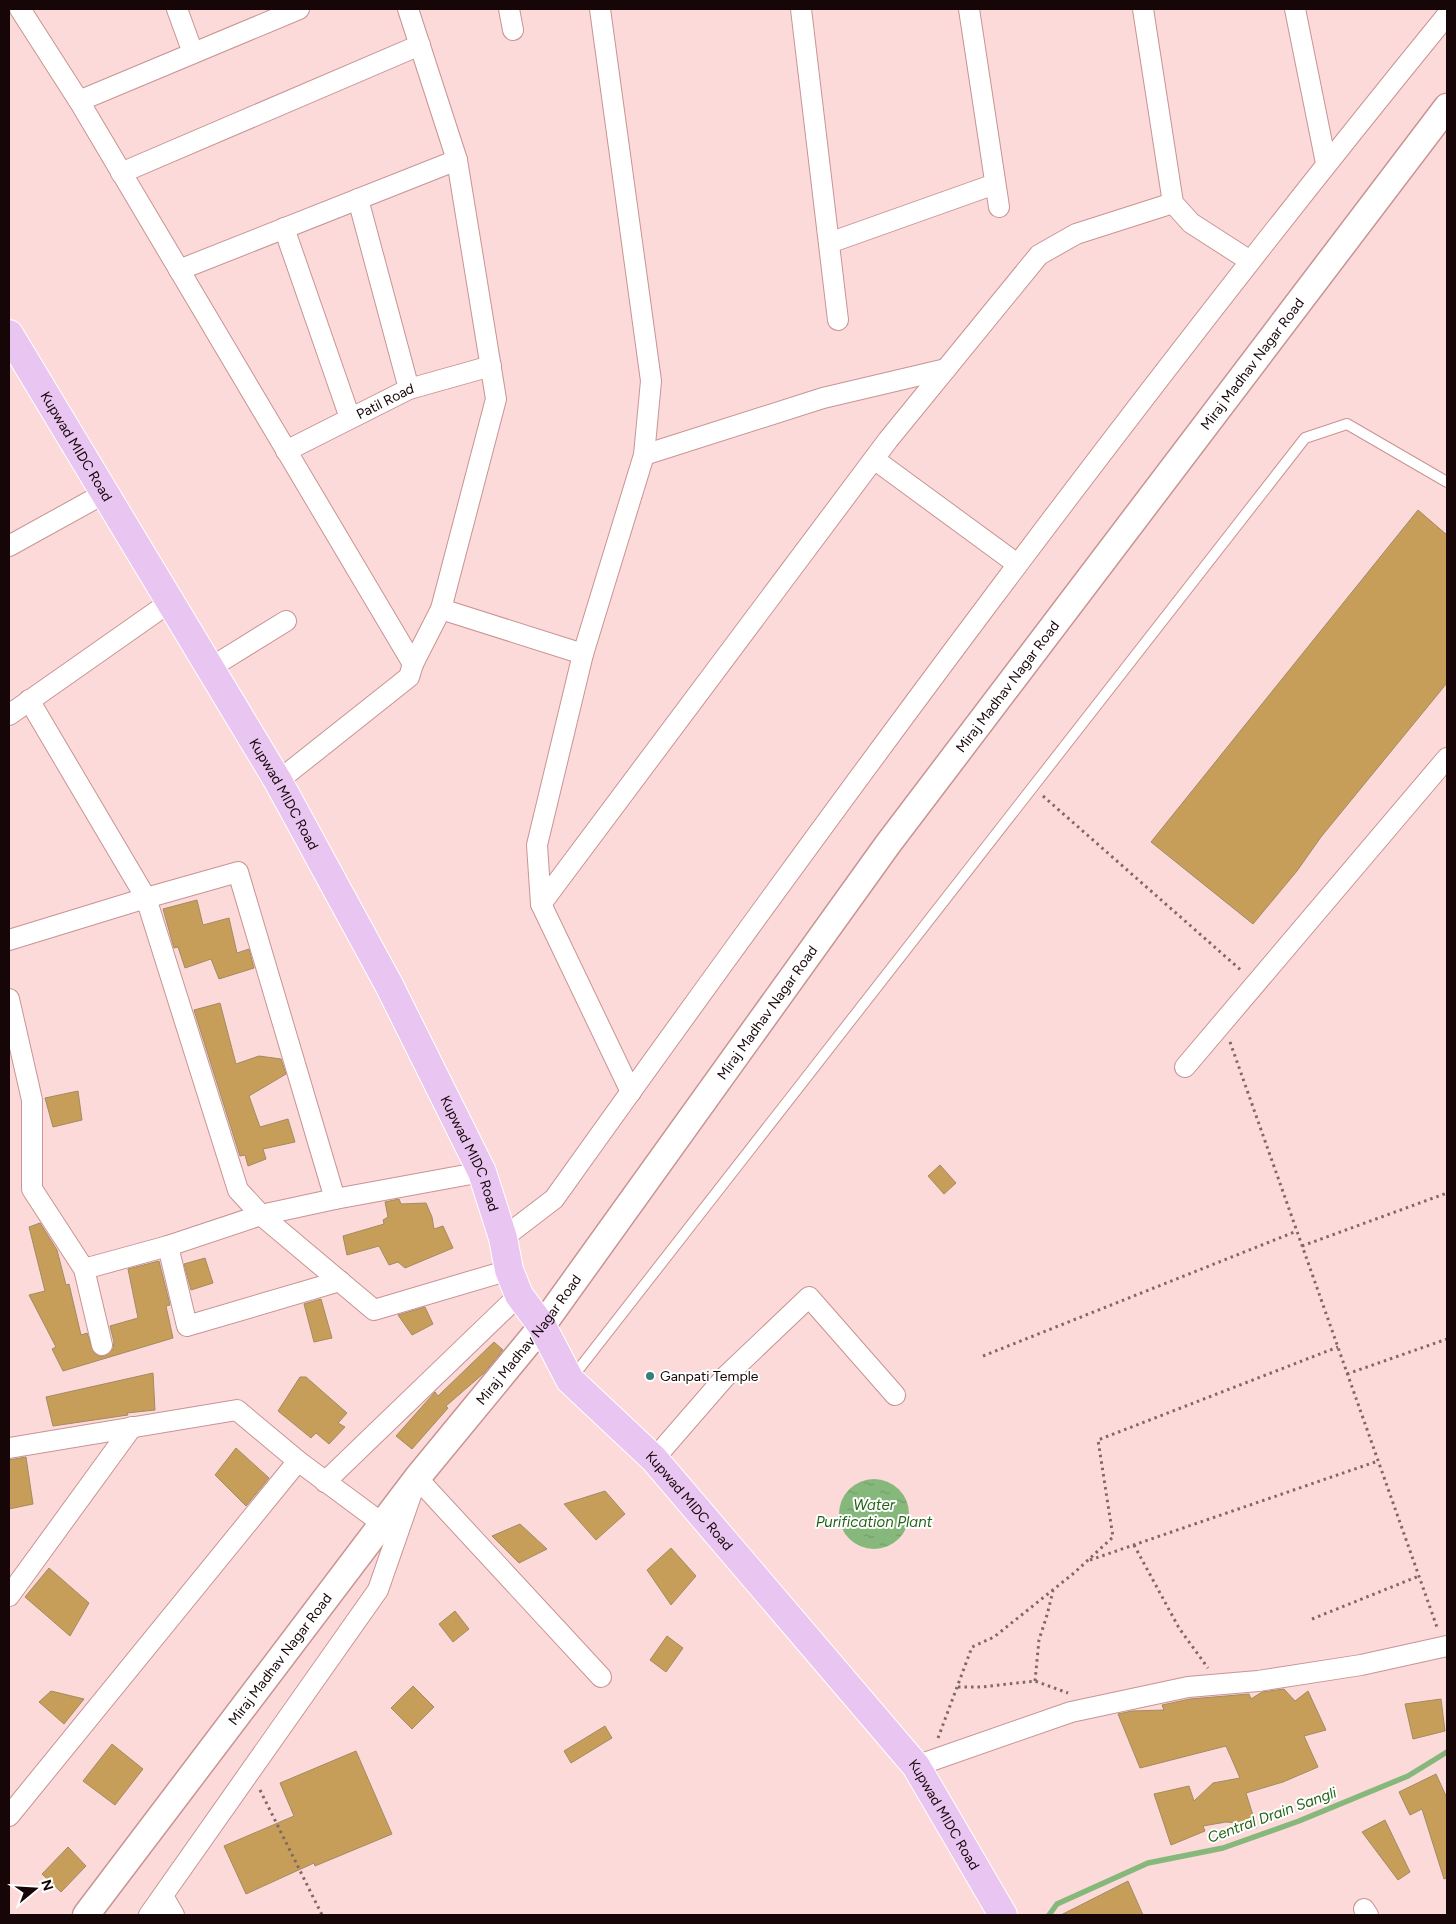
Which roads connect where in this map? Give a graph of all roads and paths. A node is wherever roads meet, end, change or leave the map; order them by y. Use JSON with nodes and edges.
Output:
{"nodes":[{"id":1,"x":20,"y":9,"type":"edge"},
{"id":2,"x":177,"y":9,"type":"edge"},
{"id":3,"x":299,"y":9,"type":"edge"},
{"id":4,"x":408,"y":9,"type":"edge"},
{"id":5,"x":509,"y":9,"type":"edge"},
{"id":6,"x":600,"y":9,"type":"edge"},
{"id":7,"x":801,"y":9,"type":"edge"},
{"id":8,"x":969,"y":9,"type":"edge"},
{"id":9,"x":1143,"y":9,"type":"edge"},
{"id":10,"x":1295,"y":9,"type":"edge"},
{"id":11,"x":1447,"y":15,"type":"edge"},
{"id":12,"x":513,"y":30,"type":"dead end"},
{"id":13,"x":420,"y":45,"type":"junction"},
{"id":14,"x":193,"y":53,"type":"junction"},
{"id":15,"x":79,"y":101,"type":"junction"},
{"id":16,"x":1447,"y":107,"type":"edge"},
{"id":17,"x":457,"y":160,"type":"junction"},
{"id":18,"x":1326,"y":163,"type":"junction"},
{"id":19,"x":121,"y":173,"type":"junction"},
{"id":20,"x":995,"y":184,"type":"junction"},
{"id":21,"x":358,"y":199,"type":"junction"},
{"id":22,"x":1173,"y":203,"type":"junction"},
{"id":23,"x":998,"y":207,"type":"dead end"},
{"id":24,"x":284,"y":228,"type":"junction"},
{"id":25,"x":829,"y":243,"type":"junction"},
{"id":26,"x":1250,"y":261,"type":"junction"},
{"id":27,"x":179,"y":270,"type":"junction"},
{"id":28,"x":838,"y":320,"type":"dead end"},
{"id":29,"x":9,"y":334,"type":"edge"},
{"id":30,"x":491,"y":366,"type":"junction"},
{"id":31,"x":946,"y":369,"type":"junction"},
{"id":32,"x":410,"y":389,"type":"junction"},
{"id":33,"x":350,"y":418,"type":"junction"},
{"id":34,"x":286,"y":451,"type":"junction"},
{"id":35,"x":644,"y":455,"type":"junction"},
{"id":36,"x":874,"y":459,"type":"junction"},
{"id":37,"x":1447,"y":482,"type":"edge"},
{"id":38,"x":105,"y":493,"type":"junction"},
{"id":39,"x":9,"y":546,"type":"edge"},
{"id":40,"x":1017,"y":564,"type":"junction"},
{"id":41,"x":170,"y":602,"type":"junction"},
{"id":42,"x":440,"y":609,"type":"junction"},
{"id":43,"x":286,"y":621,"type":"dead end"},
{"id":44,"x":583,"y":654,"type":"junction"},
{"id":45,"x":413,"y":664,"type":"junction"},
{"id":46,"x":210,"y":668,"type":"junction"},
{"id":47,"x":29,"y":700,"type":"junction"},
{"id":48,"x":9,"y":715,"type":"edge"},
{"id":49,"x":1447,"y":758,"type":"edge"},
{"id":50,"x":278,"y":781,"type":"junction"},
{"id":51,"x":1033,"y":787,"type":"junction"},
{"id":52,"x":146,"y":898,"type":"junction"},
{"id":53,"x":541,"y":904,"type":"junction"},
{"id":54,"x":9,"y":940,"type":"edge"},
{"id":55,"x":1249,"y":978,"type":"dead end"},
{"id":56,"x":9,"y":1005,"type":"edge"},
{"id":57,"x":1223,"y":1023,"type":"junction"},
{"id":58,"x":1185,"y":1067,"type":"dead end"},
{"id":59,"x":631,"y":1092,"type":"junction"},
{"id":60,"x":482,"y":1172,"type":"junction"},
{"id":61,"x":1447,"y":1194,"type":"edge"},
{"id":62,"x":335,"y":1199,"type":"junction"},
{"id":63,"x":261,"y":1215,"type":"junction"},
{"id":64,"x":1297,"y":1231,"type":"junction"},
{"id":65,"x":503,"y":1238,"type":"junction"},
{"id":66,"x":168,"y":1246,"type":"junction"},
{"id":67,"x":1302,"y":1246,"type":"junction"},
{"id":68,"x":84,"y":1269,"type":"junction"},
{"id":69,"x":340,"y":1281,"type":"junction"},
{"id":70,"x":514,"y":1283,"type":"junction"},
{"id":71,"x":542,"y":1326,"type":"junction"},
{"id":72,"x":1447,"y":1338,"type":"edge"},
{"id":73,"x":102,"y":1345,"type":"dead end"},
{"id":74,"x":1338,"y":1347,"type":"junction"},
{"id":75,"x":983,"y":1356,"type":"dead end"},
{"id":76,"x":1347,"y":1374,"type":"junction"},
{"id":77,"x":570,"y":1380,"type":"junction"},
{"id":78,"x":895,"y":1395,"type":"dead end"},
{"id":79,"x":132,"y":1427,"type":"junction"},
{"id":80,"x":9,"y":1448,"type":"edge"},
{"id":81,"x":654,"y":1459,"type":"junction"},
{"id":82,"x":298,"y":1461,"type":"junction"},
{"id":83,"x":1378,"y":1461,"type":"junction"},
{"id":84,"x":417,"y":1478,"type":"junction"},
{"id":85,"x":325,"y":1482,"type":"junction"},
{"id":86,"x":383,"y":1524,"type":"junction"},
{"id":87,"x":1134,"y":1544,"type":"junction"},
{"id":88,"x":1089,"y":1560,"type":"junction"},
{"id":89,"x":1418,"y":1576,"type":"junction"},
{"id":90,"x":1053,"y":1590,"type":"junction"},
{"id":91,"x":9,"y":1596,"type":"edge"},
{"id":92,"x":1312,"y":1619,"type":"dead end"},
{"id":93,"x":1445,"y":1647,"type":"edge"},
{"id":94,"x":601,"y":1677,"type":"dead end"},
{"id":95,"x":1035,"y":1681,"type":"junction"},
{"id":96,"x":1220,"y":1684,"type":"junction"},
{"id":97,"x":958,"y":1687,"type":"junction"},
{"id":98,"x":1082,"y":1709,"type":"junction"},
{"id":99,"x":922,"y":1764,"type":"junction"},
{"id":100,"x":251,"y":1771,"type":"junction"},
{"id":101,"x":9,"y":1816,"type":"edge"},
{"id":102,"x":163,"y":1896,"type":"junction"},
{"id":103,"x":86,"y":1915,"type":"edge"},
{"id":104,"x":150,"y":1915,"type":"edge"},
{"id":105,"x":174,"y":1915,"type":"edge"},
{"id":106,"x":322,"y":1915,"type":"edge"},
{"id":107,"x":1003,"y":1915,"type":"edge"}],
"edges":[{"from":1,"to":15,"type":"street"},
{"from":2,"to":14,"type":"street"},
{"from":3,"to":14,"type":"street"},
{"from":4,"to":13,"type":"street"},
{"from":5,"to":12,"type":"street"},
{"from":6,"to":35,"type":"street"},
{"from":7,"to":25,"type":"street"},
{"from":8,"to":20,"type":"street"},
{"from":9,"to":22,"type":"street"},
{"from":10,"to":18,"type":"street"},
{"from":11,"to":18,"type":"street"},
{"from":13,"to":17,"type":"street"},
{"from":13,"to":19,"type":"street"},
{"from":14,"to":15,"type":"street"},
{"from":15,"to":19,"type":"street"},
{"from":16,"to":71,"type":"street","name":"Miraj Madhav Nagar Road"},
{"from":17,"to":21,"type":"street"},
{"from":17,"to":30,"type":"street"},
{"from":18,"to":26,"type":"street"},
{"from":19,"to":27,"type":"street"},
{"from":20,"to":23,"type":"street"},
{"from":20,"to":25,"type":"street"},
{"from":21,"to":24,"type":"street"},
{"from":21,"to":32,"type":"street"},
{"from":22,"to":26,"type":"street"},
{"from":22,"to":31,"type":"street"},
{"from":24,"to":27,"type":"street"},
{"from":24,"to":33,"type":"street"},
{"from":25,"to":28,"type":"street"},
{"from":26,"to":40,"type":"street"},
{"from":27,"to":34,"type":"street"},
{"from":29,"to":38,"type":"main road","name":"Kupwad MIDC Road"},
{"from":30,"to":32,"type":"street","name":"Patil Road"},
{"from":30,"to":42,"type":"street"},
{"from":31,"to":35,"type":"street"},
{"from":31,"to":36,"type":"street"},
{"from":32,"to":33,"type":"street","name":"Patil Road"},
{"from":33,"to":34,"type":"street","name":"Patil Road"},
{"from":34,"to":45,"type":"street"},
{"from":35,"to":44,"type":"street"},
{"from":36,"to":40,"type":"street"},
{"from":36,"to":53,"type":"street"},
{"from":37,"to":51,"type":"lane"},
{"from":38,"to":39,"type":"street"},
{"from":38,"to":41,"type":"main road","name":"Kupwad MIDC Road"},
{"from":40,"to":59,"type":"street"},
{"from":41,"to":46,"type":"main road","name":"Kupwad MIDC Road"},
{"from":41,"to":47,"type":"street"},
{"from":42,"to":44,"type":"street"},
{"from":42,"to":45,"type":"street"},
{"from":43,"to":46,"type":"street"},
{"from":44,"to":53,"type":"street"},
{"from":45,"to":50,"type":"street"},
{"from":46,"to":50,"type":"main road","name":"Kupwad MIDC Road"},
{"from":47,"to":48,"type":"street"},
{"from":47,"to":52,"type":"street"},
{"from":49,"to":57,"type":"street"},
{"from":50,"to":60,"type":"main road","name":"Kupwad MIDC Road"},
{"from":51,"to":55,"type":"path"},
{"from":51,"to":77,"type":"lane"},
{"from":52,"to":54,"type":"street"},
{"from":52,"to":62,"type":"street"},
{"from":52,"to":63,"type":"street"},
{"from":53,"to":59,"type":"street"},
{"from":56,"to":68,"type":"street"},
{"from":57,"to":58,"type":"street"},
{"from":57,"to":64,"type":"path"},
{"from":59,"to":65,"type":"street"},
{"from":60,"to":62,"type":"street"},
{"from":60,"to":65,"type":"main road","name":"Kupwad MIDC Road"},
{"from":61,"to":67,"type":"path"},
{"from":62,"to":63,"type":"street"},
{"from":63,"to":66,"type":"street"},
{"from":63,"to":69,"type":"street"},
{"from":64,"to":67,"type":"path"},
{"from":64,"to":75,"type":"path"},
{"from":65,"to":70,"type":"main road","name":"Kupwad MIDC Road"},
{"from":66,"to":68,"type":"street"},
{"from":66,"to":69,"type":"street"},
{"from":67,"to":74,"type":"path"},
{"from":68,"to":73,"type":"street"},
{"from":69,"to":70,"type":"street"},
{"from":70,"to":71,"type":"main road","name":"Kupwad MIDC Road"},
{"from":70,"to":85,"type":"street"},
{"from":71,"to":77,"type":"main road","name":"Kupwad MIDC Road"},
{"from":71,"to":84,"type":"street","name":"Miraj Madhav Nagar Road"},
{"from":72,"to":76,"type":"path"},
{"from":74,"to":76,"type":"path"},
{"from":74,"to":88,"type":"path"},
{"from":76,"to":83,"type":"path"},
{"from":77,"to":81,"type":"main road","name":"Kupwad MIDC Road"},
{"from":78,"to":81,"type":"street"},
{"from":79,"to":80,"type":"street"},
{"from":79,"to":82,"type":"street"},
{"from":79,"to":91,"type":"street"},
{"from":81,"to":99,"type":"main road","name":"Kupwad MIDC Road"},
{"from":82,"to":85,"type":"street"},
{"from":82,"to":101,"type":"street"},
{"from":83,"to":87,"type":"path"},
{"from":83,"to":89,"type":"path"},
{"from":84,"to":86,"type":"street","name":"Miraj Madhav Nagar Road"},
{"from":84,"to":94,"type":"street"},
{"from":84,"to":100,"type":"street"},
{"from":85,"to":86,"type":"street"},
{"from":86,"to":103,"type":"street","name":"Miraj Madhav Nagar Road"},
{"from":87,"to":88,"type":"path"},
{"from":87,"to":96,"type":"path"},
{"from":88,"to":90,"type":"path"},
{"from":89,"to":92,"type":"path"},
{"from":89,"to":93,"type":"path"},
{"from":90,"to":95,"type":"path"},
{"from":90,"to":97,"type":"path"},
{"from":93,"to":96,"type":"street"},
{"from":95,"to":97,"type":"path"},
{"from":95,"to":98,"type":"path"},
{"from":96,"to":98,"type":"street"},
{"from":97,"to":99,"type":"path"},
{"from":98,"to":99,"type":"street"},
{"from":99,"to":107,"type":"main road","name":"Kupwad MIDC Road"},
{"from":100,"to":102,"type":"street"},
{"from":100,"to":106,"type":"path"},
{"from":102,"to":104,"type":"street"},
{"from":102,"to":105,"type":"street"}]}
